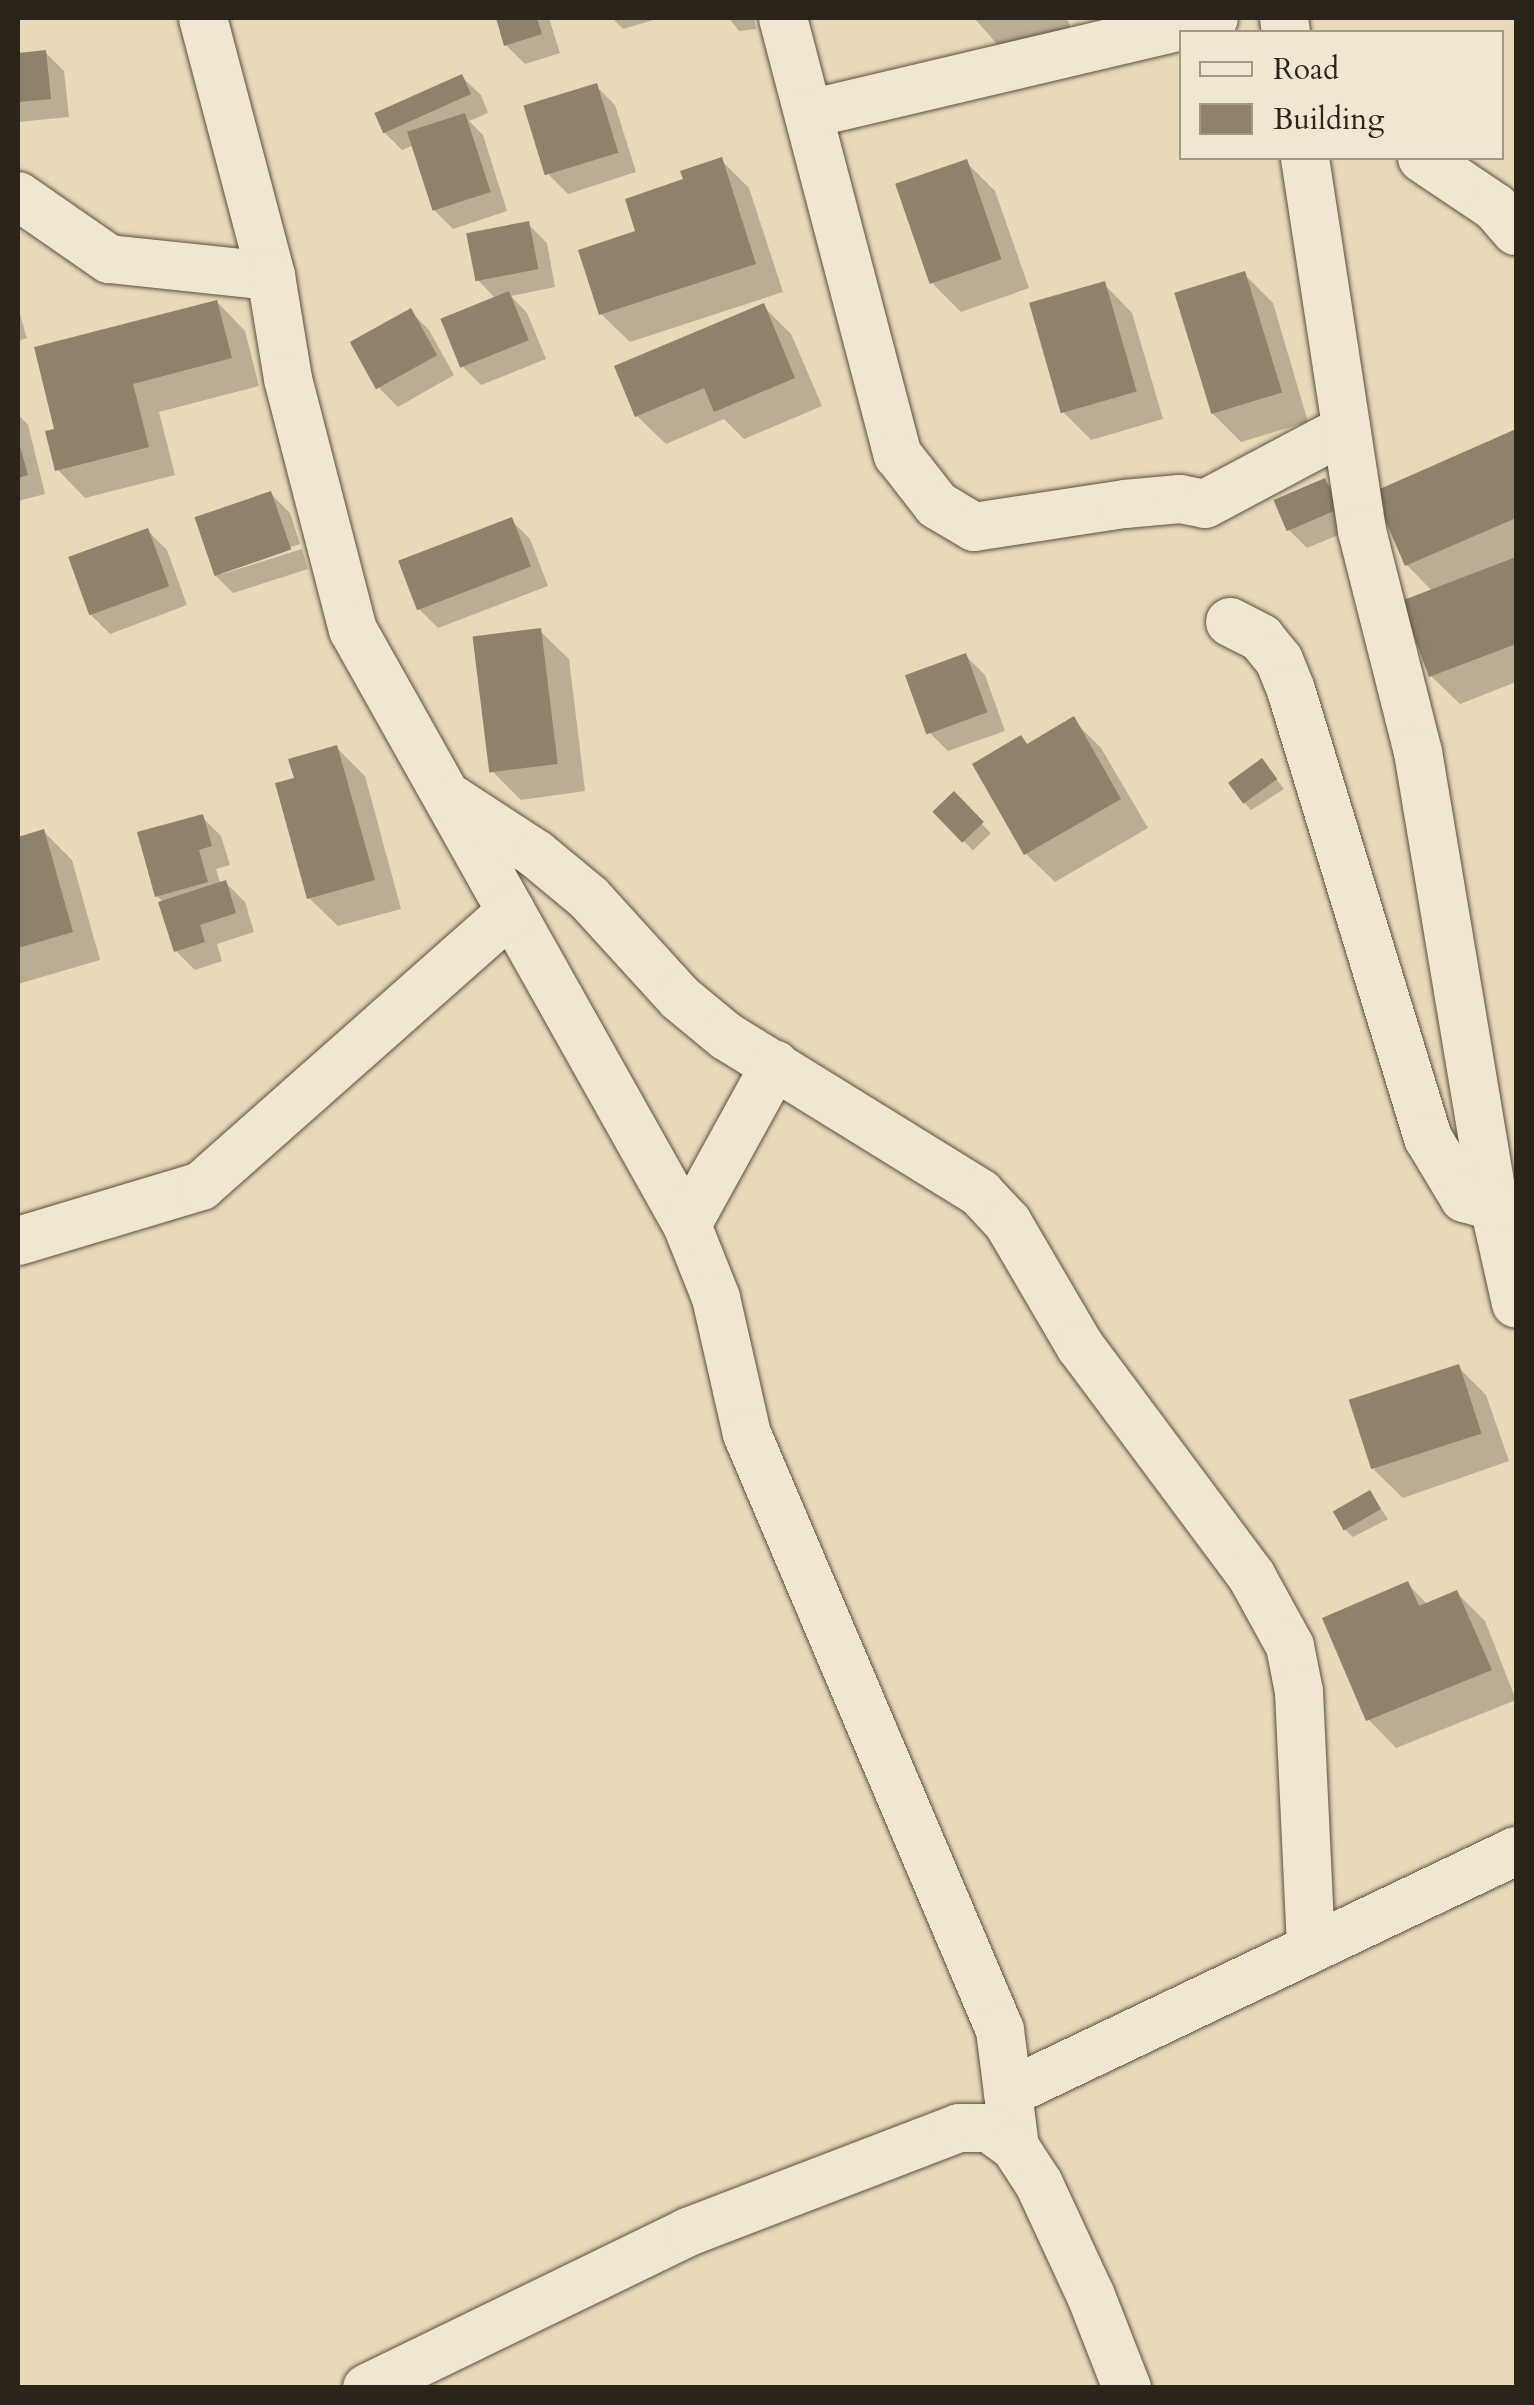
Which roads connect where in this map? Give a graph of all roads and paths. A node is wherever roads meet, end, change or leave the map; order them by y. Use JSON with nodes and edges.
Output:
{"nodes":[{"id":1,"x":203,"y":18,"type":"edge"},
{"id":2,"x":782,"y":18,"type":"edge"},
{"id":3,"x":1214,"y":18,"type":"edge"},
{"id":4,"x":809,"y":114,"type":"junction"},
{"id":5,"x":1305,"y":160,"type":"edge"},
{"id":6,"x":1425,"y":160,"type":"edge"},
{"id":7,"x":18,"y":196,"type":"edge"},
{"id":8,"x":1516,"y":230,"type":"edge"},
{"id":9,"x":272,"y":276,"type":"junction"},
{"id":10,"x":1346,"y":430,"type":"junction"},
{"id":11,"x":1230,"y":622,"type":"dead end"},
{"id":12,"x":445,"y":794,"type":"junction"},
{"id":13,"x":511,"y":912,"type":"junction"},
{"id":14,"x":774,"y":1066,"type":"junction"},
{"id":15,"x":1494,"y":1206,"type":"junction"},
{"id":16,"x":687,"y":1226,"type":"junction"},
{"id":17,"x":18,"y":1240,"type":"edge"},
{"id":18,"x":1516,"y":1304,"type":"edge"},
{"id":19,"x":1516,"y":1852,"type":"edge"},
{"id":20,"x":1311,"y":1947,"type":"junction"},
{"id":21,"x":1008,"y":2094,"type":"junction"},
{"id":22,"x":1015,"y":2147,"type":"junction"},
{"id":23,"x":367,"y":2388,"type":"edge"},
{"id":24,"x":1128,"y":2388,"type":"edge"}],
"edges":[{"from":1,"to":9,"type":"street"},
{"from":2,"to":4,"type":"street"},
{"from":3,"to":4,"type":"street"},
{"from":4,"to":10,"type":"street"},
{"from":5,"to":10,"type":"street"},
{"from":6,"to":8,"type":"street"},
{"from":7,"to":9,"type":"street"},
{"from":9,"to":12,"type":"street"},
{"from":10,"to":15,"type":"street"},
{"from":11,"to":15,"type":"street"},
{"from":12,"to":13,"type":"street"},
{"from":12,"to":14,"type":"street"},
{"from":13,"to":16,"type":"street"},
{"from":13,"to":17,"type":"street"},
{"from":14,"to":16,"type":"street"},
{"from":14,"to":20,"type":"street"},
{"from":15,"to":18,"type":"street"},
{"from":16,"to":21,"type":"street"},
{"from":19,"to":20,"type":"street"},
{"from":20,"to":21,"type":"street"},
{"from":21,"to":22,"type":"street"},
{"from":22,"to":23,"type":"street"},
{"from":22,"to":24,"type":"street"}]}
